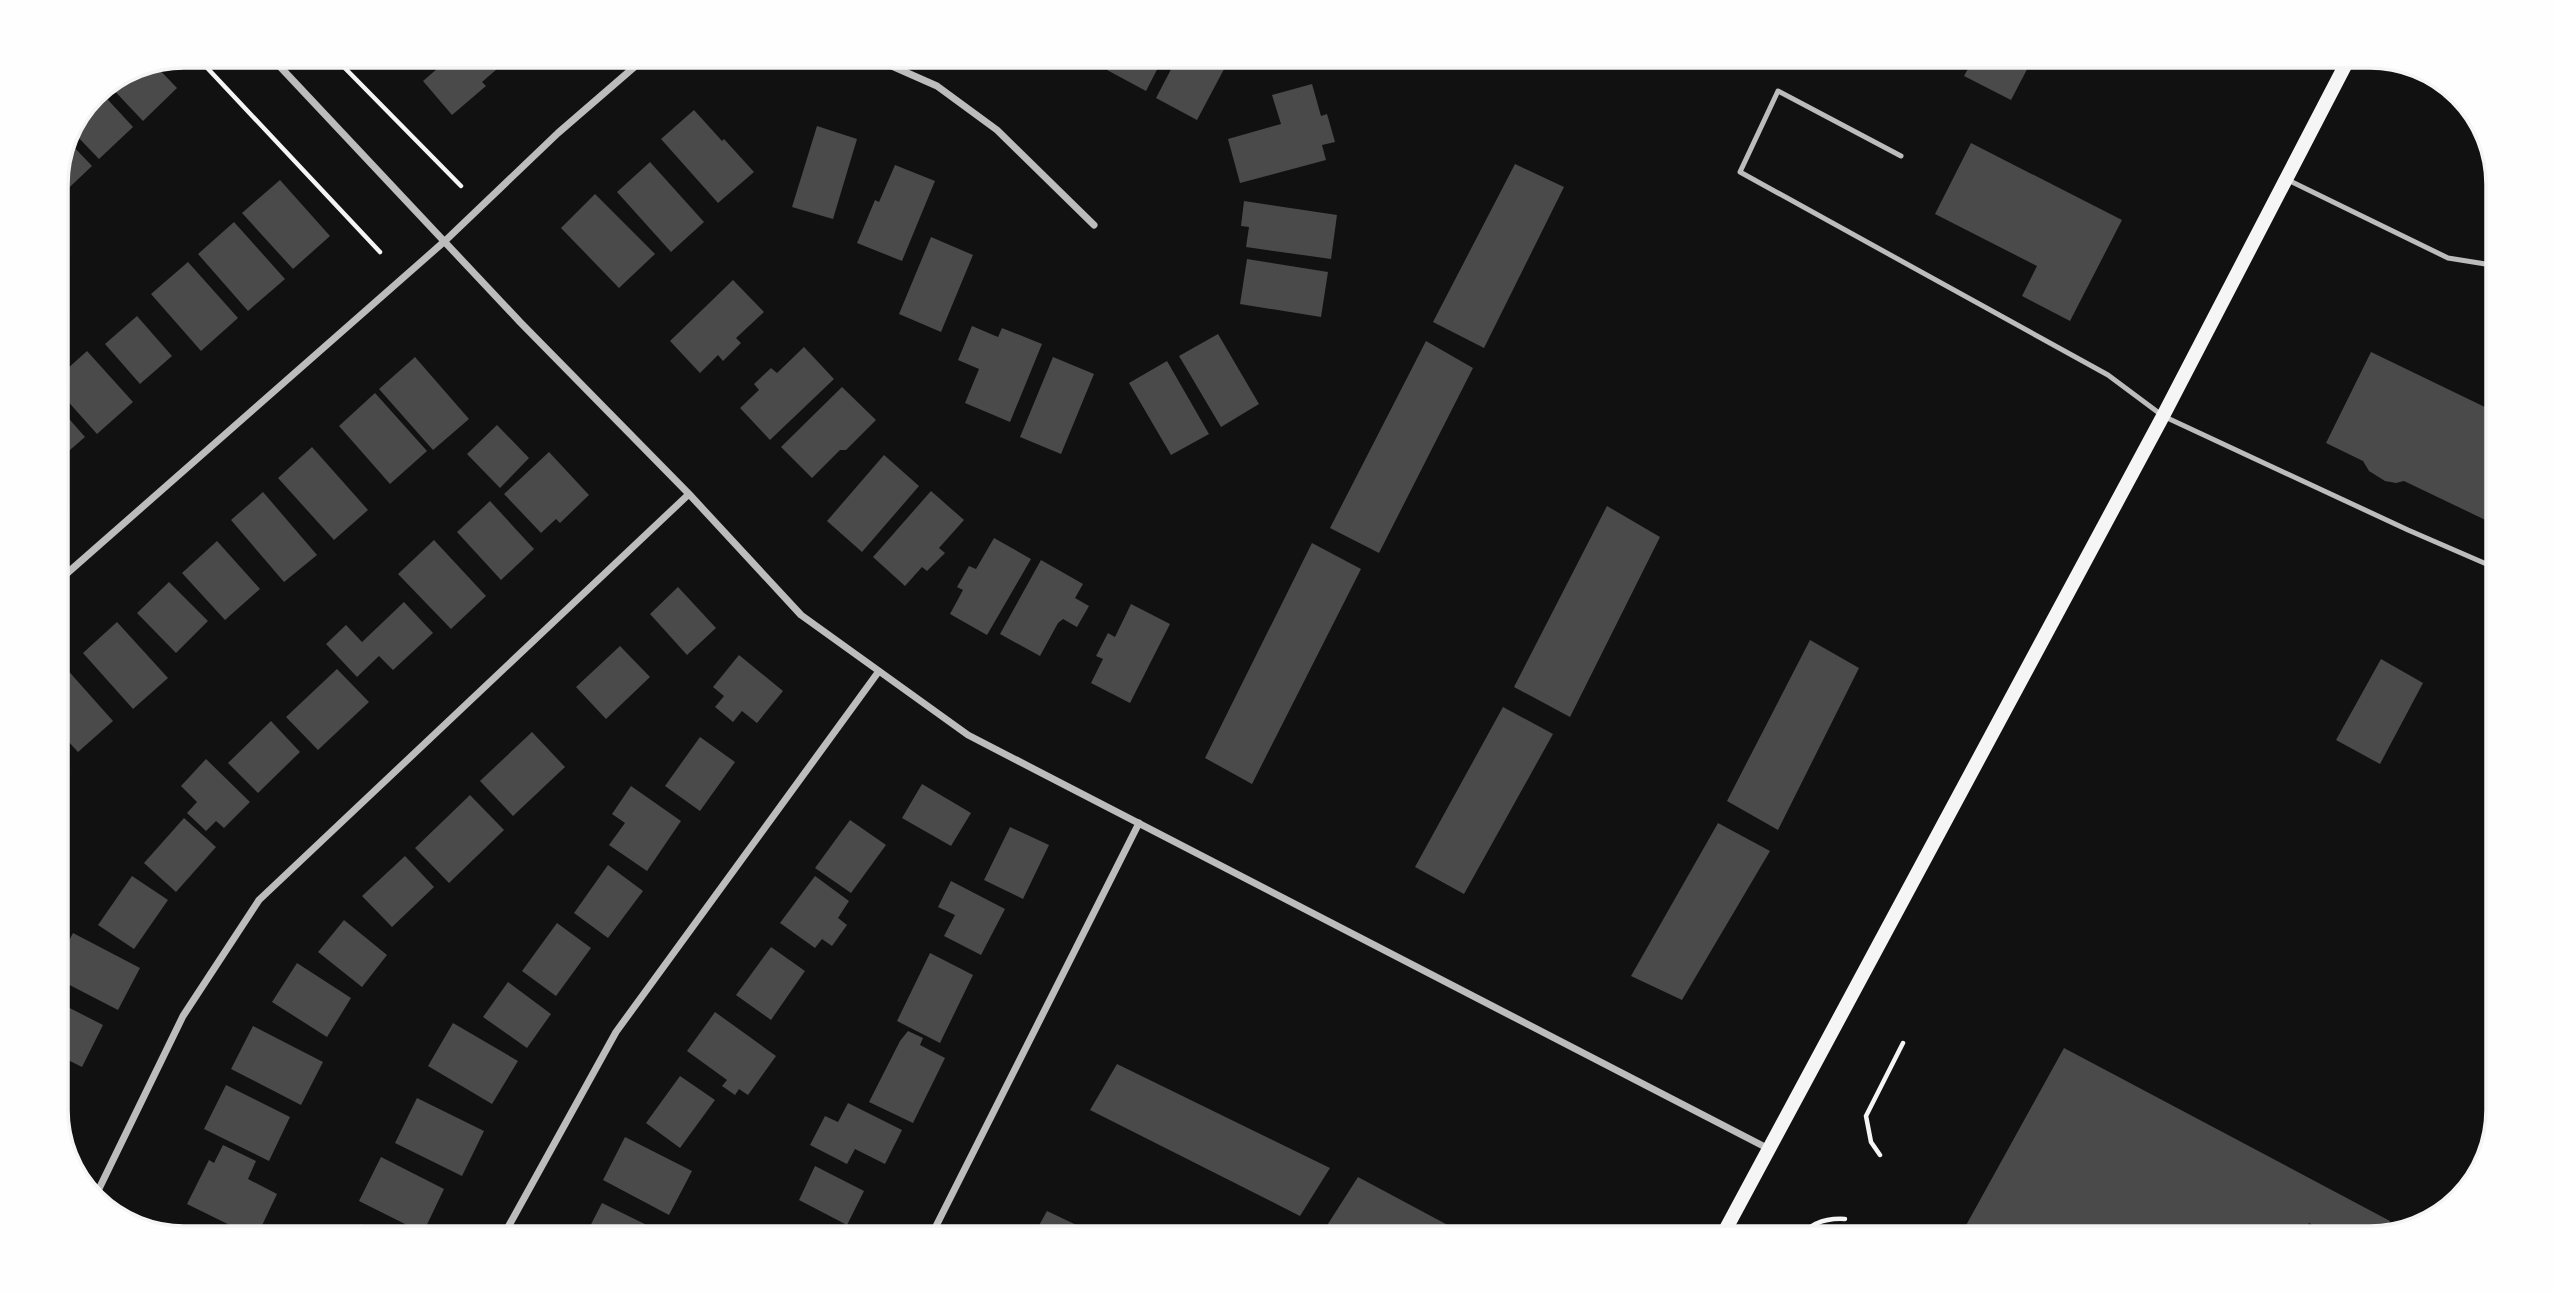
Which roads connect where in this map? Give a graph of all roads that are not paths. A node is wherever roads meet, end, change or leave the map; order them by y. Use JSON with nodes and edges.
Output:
{"nodes":[{"id":1,"x":281,"y":68,"type":"edge"},
{"id":2,"x":633,"y":68,"type":"edge"},
{"id":3,"x":896,"y":68,"type":"edge"},
{"id":4,"x":2344,"y":68,"type":"edge"},
{"id":5,"x":1901,"y":156,"type":"dead end"},
{"id":6,"x":2285,"y":179,"type":"junction"},
{"id":7,"x":1094,"y":225,"type":"dead end"},
{"id":8,"x":446,"y":240,"type":"junction"},
{"id":9,"x":2486,"y":264,"type":"edge"},
{"id":10,"x":2163,"y":416,"type":"junction"},
{"id":11,"x":689,"y":494,"type":"junction"},
{"id":12,"x":2486,"y":564,"type":"edge"},
{"id":13,"x":68,"y":572,"type":"edge"},
{"id":14,"x":879,"y":671,"type":"junction"},
{"id":15,"x":1139,"y":823,"type":"junction"},
{"id":16,"x":1770,"y":1149,"type":"junction"},
{"id":17,"x":99,"y":1188,"type":"edge"},
{"id":18,"x":509,"y":1226,"type":"edge"},
{"id":19,"x":936,"y":1226,"type":"edge"},
{"id":20,"x":1728,"y":1226,"type":"edge"}],
"edges":[{"from":1,"to":8,"type":"street"},
{"from":2,"to":8,"type":"street"},
{"from":3,"to":7,"type":"street"},
{"from":4,"to":6,"type":"main road"},
{"from":5,"to":10,"type":"lane"},
{"from":6,"to":9,"type":"lane"},
{"from":6,"to":10,"type":"main road"},
{"from":8,"to":11,"type":"street"},
{"from":8,"to":13,"type":"street"},
{"from":10,"to":12,"type":"lane"},
{"from":10,"to":16,"type":"main road"},
{"from":11,"to":14,"type":"street"},
{"from":11,"to":17,"type":"street"},
{"from":14,"to":15,"type":"street"},
{"from":14,"to":18,"type":"street"},
{"from":15,"to":16,"type":"street"},
{"from":15,"to":19,"type":"street"},
{"from":16,"to":20,"type":"main road"}]}
